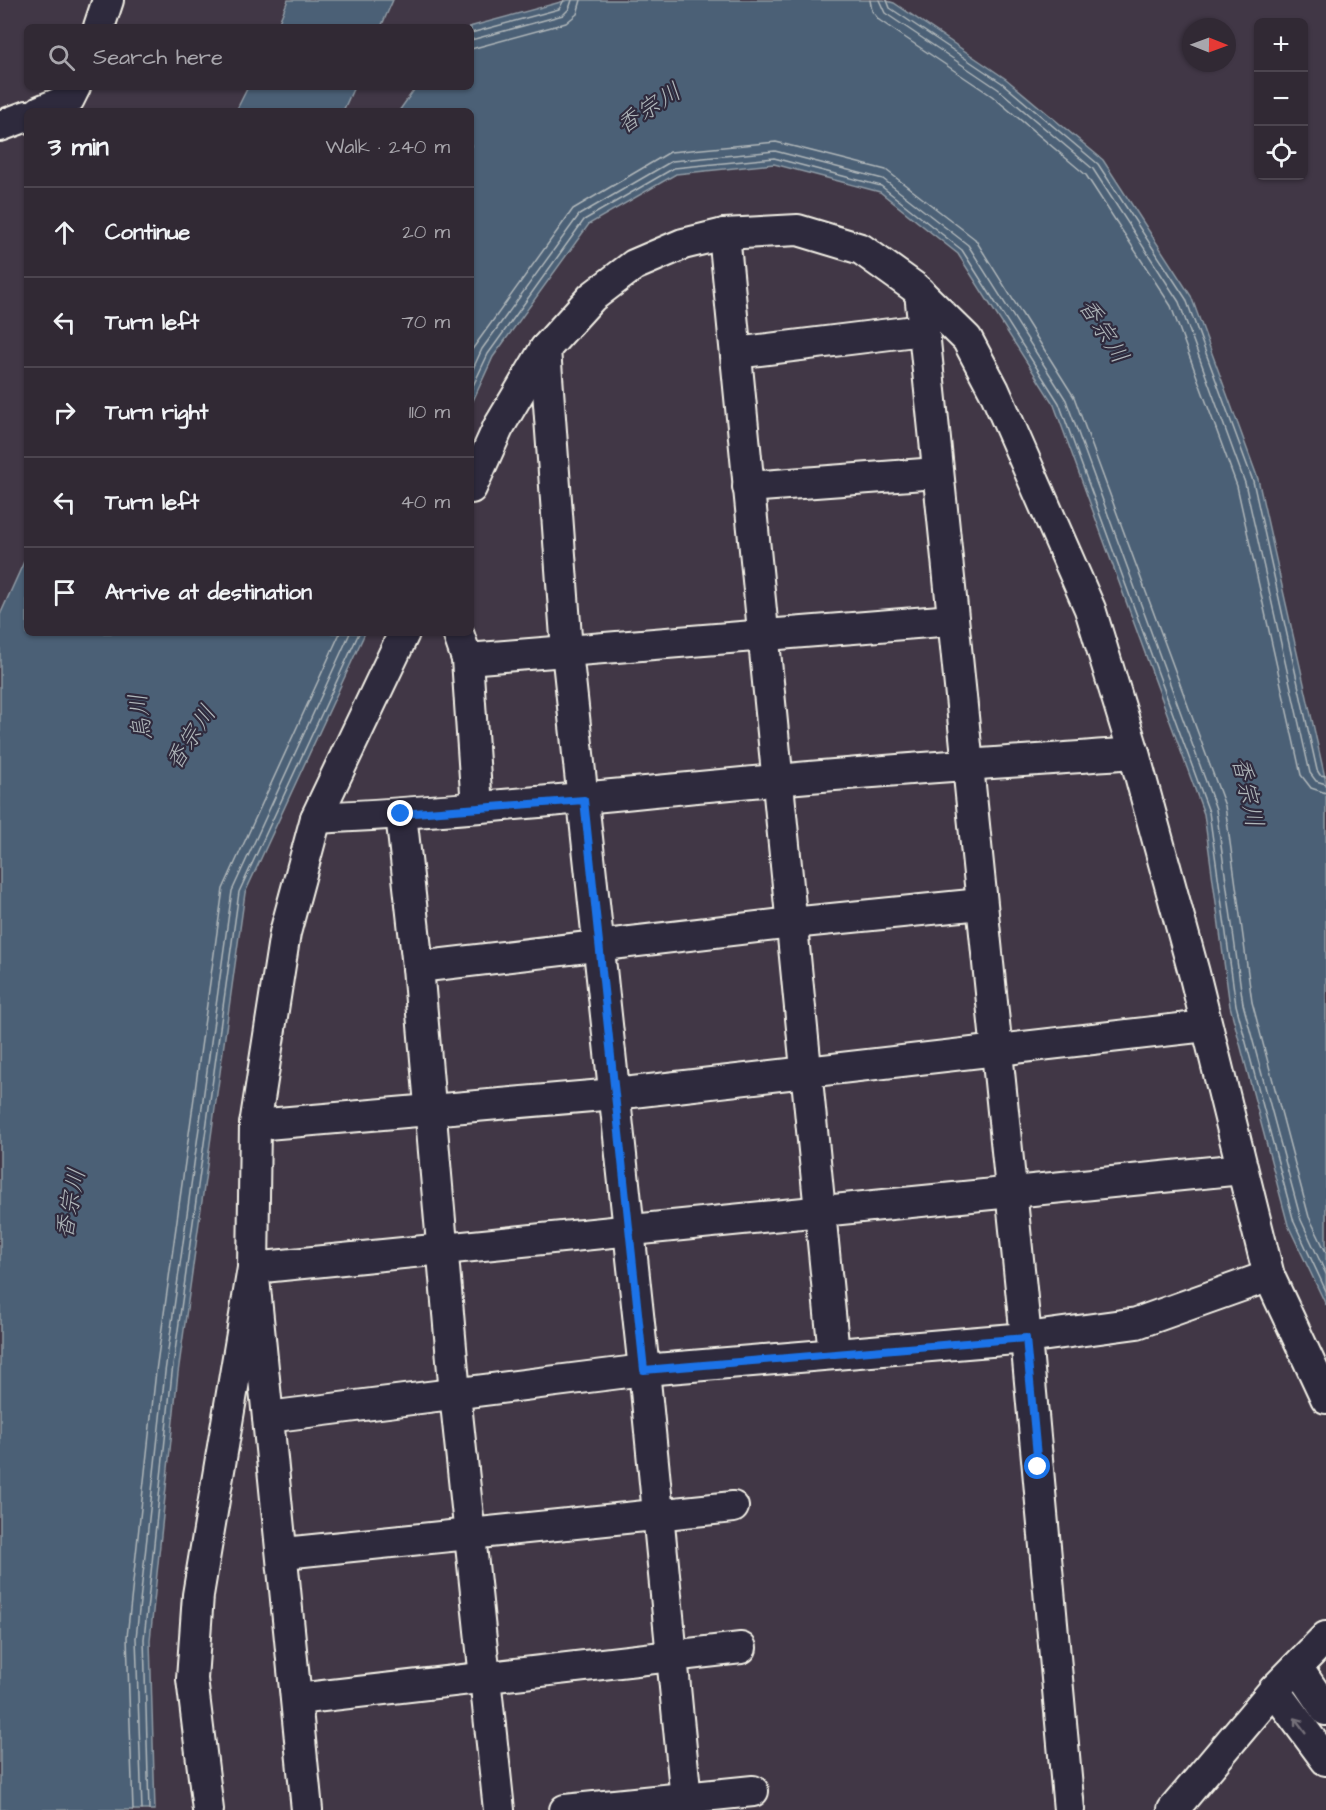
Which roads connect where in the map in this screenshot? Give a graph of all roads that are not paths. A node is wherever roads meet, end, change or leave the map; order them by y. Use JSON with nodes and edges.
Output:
{"nodes":[{"id":1,"x":108,"y":0,"type":"edge"},
{"id":2,"x":100,"y":24,"type":"edge"},
{"id":3,"x":74,"y":90,"type":"edge"},
{"id":4,"x":47,"y":108,"type":"edge"},
{"id":5,"x":24,"y":117,"type":"edge"},
{"id":6,"x":0,"y":126,"type":"edge"},
{"id":7,"x":724,"y":234,"type":"junction"},
{"id":8,"x":920,"y":292,"type":"junction"},
{"id":9,"x":923,"y":330,"type":"junction"},
{"id":10,"x":545,"y":349,"type":"junction"},
{"id":11,"x":736,"y":353,"type":"junction"},
{"id":12,"x":937,"y":473,"type":"junction"},
{"id":13,"x":474,"y":481,"type":"edge"},
{"id":14,"x":748,"y":487,"type":"junction"},
{"id":15,"x":953,"y":620,"type":"junction"},
{"id":16,"x":763,"y":635,"type":"junction"},
{"id":17,"x":403,"y":636,"type":"edge"},
{"id":18,"x":463,"y":646,"type":"edge"},
{"id":19,"x":567,"y":651,"type":"junction"},
{"id":20,"x":1134,"y":753,"type":"junction"},
{"id":21,"x":967,"y":766,"type":"junction"},
{"id":22,"x":777,"y":780,"type":"junction"},
{"id":23,"x":584,"y":800,"type":"junction"},
{"id":24,"x":477,"y":807,"type":"junction"},
{"id":25,"x":401,"y":814,"type":"junction"},
{"id":26,"x":316,"y":819,"type":"junction"},
{"id":27,"x":981,"y":904,"type":"junction"},
{"id":28,"x":792,"y":923,"type":"junction"},
{"id":29,"x":600,"y":946,"type":"junction"},
{"id":30,"x":418,"y":967,"type":"junction"},
{"id":31,"x":1206,"y":1026,"type":"junction"},
{"id":32,"x":997,"y":1050,"type":"junction"},
{"id":33,"x":806,"y":1070,"type":"junction"},
{"id":34,"x":615,"y":1094,"type":"junction"},
{"id":35,"x":429,"y":1110,"type":"junction"},
{"id":36,"x":255,"y":1125,"type":"junction"},
{"id":37,"x":1242,"y":1169,"type":"junction"},
{"id":38,"x":1010,"y":1192,"type":"junction"},
{"id":39,"x":820,"y":1210,"type":"junction"},
{"id":40,"x":630,"y":1229,"type":"junction"},
{"id":41,"x":442,"y":1248,"type":"junction"},
{"id":42,"x":253,"y":1269,"type":"junction"},
{"id":43,"x":1269,"y":1276,"type":"junction"},
{"id":44,"x":1026,"y":1338,"type":"junction"},
{"id":45,"x":834,"y":1354,"type":"junction"},
{"id":46,"x":644,"y":1370,"type":"junction"},
{"id":47,"x":455,"y":1394,"type":"junction"},
{"id":48,"x":1326,"y":1398,"type":"edge"},
{"id":49,"x":267,"y":1417,"type":"junction"},
{"id":50,"x":733,"y":1507,"type":"dead end"},
{"id":51,"x":658,"y":1514,"type":"junction"},
{"id":52,"x":472,"y":1533,"type":"junction"},
{"id":53,"x":284,"y":1553,"type":"junction"},
{"id":54,"x":1326,"y":1637,"type":"edge"},
{"id":55,"x":741,"y":1648,"type":"dead end"},
{"id":56,"x":671,"y":1656,"type":"junction"},
{"id":57,"x":1297,"y":1667,"type":"junction"},
{"id":58,"x":486,"y":1677,"type":"junction"},
{"id":59,"x":1274,"y":1690,"type":"junction"},
{"id":60,"x":297,"y":1699,"type":"junction"},
{"id":61,"x":1326,"y":1710,"type":"edge"},
{"id":62,"x":1326,"y":1760,"type":"edge"},
{"id":63,"x":753,"y":1791,"type":"dead end"},
{"id":64,"x":686,"y":1804,"type":"edge"},
{"id":65,"x":1179,"y":1806,"type":"edge"},
{"id":66,"x":208,"y":1810,"type":"edge"},
{"id":67,"x":307,"y":1810,"type":"edge"},
{"id":68,"x":499,"y":1810,"type":"edge"},
{"id":69,"x":565,"y":1810,"type":"edge"},
{"id":70,"x":1069,"y":1810,"type":"edge"}],
"edges":[{"from":1,"to":2,"type":"street"},
{"from":3,"to":4,"type":"street"},
{"from":5,"to":6,"type":"street"},
{"from":7,"to":8,"type":"street"},
{"from":7,"to":10,"type":"street"},
{"from":7,"to":11,"type":"street"},
{"from":8,"to":9,"type":"street"},
{"from":8,"to":20,"type":"street"},
{"from":9,"to":11,"type":"street"},
{"from":9,"to":12,"type":"street"},
{"from":10,"to":13,"type":"street"},
{"from":10,"to":19,"type":"street"},
{"from":11,"to":14,"type":"street"},
{"from":12,"to":14,"type":"street"},
{"from":12,"to":15,"type":"street"},
{"from":14,"to":16,"type":"street"},
{"from":15,"to":16,"type":"street"},
{"from":15,"to":21,"type":"street"},
{"from":16,"to":19,"type":"street"},
{"from":16,"to":22,"type":"street"},
{"from":17,"to":26,"type":"street"},
{"from":18,"to":19,"type":"street"},
{"from":18,"to":24,"type":"street"},
{"from":19,"to":23,"type":"street"},
{"from":20,"to":21,"type":"street"},
{"from":20,"to":31,"type":"street"},
{"from":21,"to":22,"type":"street"},
{"from":21,"to":27,"type":"street"},
{"from":22,"to":23,"type":"street"},
{"from":22,"to":28,"type":"street"},
{"from":23,"to":24,"type":"street"},
{"from":23,"to":29,"type":"street"},
{"from":24,"to":25,"type":"street"},
{"from":25,"to":26,"type":"street"},
{"from":25,"to":30,"type":"street"},
{"from":26,"to":36,"type":"street"},
{"from":27,"to":28,"type":"street"},
{"from":27,"to":32,"type":"street"},
{"from":28,"to":29,"type":"street"},
{"from":28,"to":33,"type":"street"},
{"from":29,"to":30,"type":"street"},
{"from":29,"to":34,"type":"street"},
{"from":30,"to":35,"type":"street"},
{"from":31,"to":32,"type":"street"},
{"from":31,"to":37,"type":"street"},
{"from":32,"to":33,"type":"street"},
{"from":32,"to":38,"type":"street"},
{"from":33,"to":34,"type":"street"},
{"from":33,"to":39,"type":"street"},
{"from":34,"to":35,"type":"street"},
{"from":34,"to":40,"type":"street"},
{"from":35,"to":36,"type":"street"},
{"from":35,"to":41,"type":"street"},
{"from":36,"to":42,"type":"street"},
{"from":37,"to":38,"type":"street"},
{"from":37,"to":43,"type":"street"},
{"from":38,"to":39,"type":"street"},
{"from":38,"to":44,"type":"street"},
{"from":39,"to":40,"type":"street"},
{"from":39,"to":45,"type":"street"},
{"from":40,"to":41,"type":"street"},
{"from":40,"to":46,"type":"street"},
{"from":41,"to":42,"type":"street"},
{"from":41,"to":47,"type":"street"},
{"from":42,"to":49,"type":"street"},
{"from":42,"to":66,"type":"street"},
{"from":43,"to":44,"type":"street"},
{"from":43,"to":48,"type":"street"},
{"from":44,"to":45,"type":"street"},
{"from":44,"to":70,"type":"street"},
{"from":45,"to":46,"type":"street"},
{"from":46,"to":47,"type":"street"},
{"from":46,"to":51,"type":"street"},
{"from":47,"to":49,"type":"street"},
{"from":47,"to":52,"type":"street"},
{"from":49,"to":53,"type":"street"},
{"from":50,"to":51,"type":"street"},
{"from":51,"to":52,"type":"street"},
{"from":51,"to":56,"type":"street"},
{"from":52,"to":53,"type":"street"},
{"from":52,"to":58,"type":"street"},
{"from":53,"to":60,"type":"street"},
{"from":54,"to":57,"type":"street"},
{"from":55,"to":56,"type":"street"},
{"from":56,"to":58,"type":"street"},
{"from":56,"to":64,"type":"street"},
{"from":57,"to":59,"type":"street"},
{"from":57,"to":61,"type":"street"},
{"from":58,"to":60,"type":"street"},
{"from":58,"to":68,"type":"street"},
{"from":62,"to":59,"type":"street","one_way":true},
{"from":59,"to":65,"type":"street"},
{"from":60,"to":67,"type":"street"},
{"from":63,"to":64,"type":"street"},
{"from":64,"to":69,"type":"street"}]}
